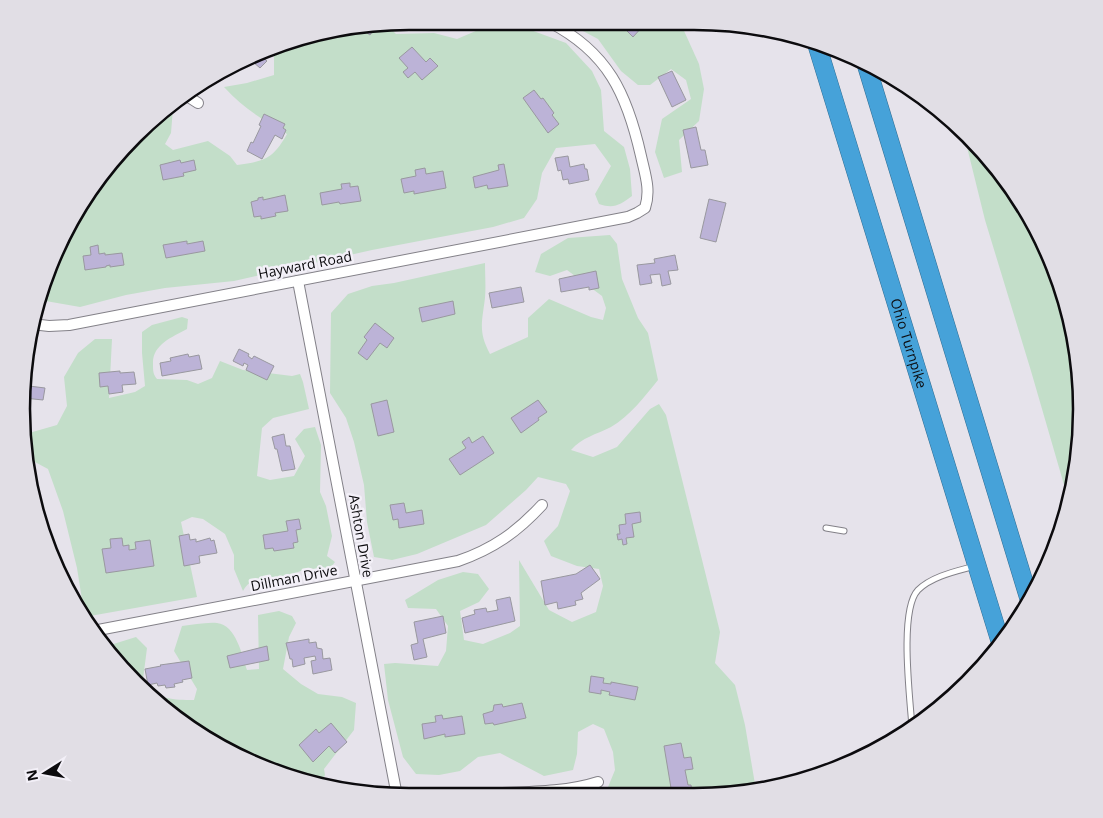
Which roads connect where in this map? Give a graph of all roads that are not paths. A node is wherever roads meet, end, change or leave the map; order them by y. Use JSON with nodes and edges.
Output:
{"nodes":[{"id":1,"x":561,"y":30,"type":"edge"},
{"id":2,"x":819,"y":51,"type":"edge"},
{"id":3,"x":868,"y":72,"type":"edge"},
{"id":4,"x":191,"y":99,"type":"edge"},
{"id":5,"x":198,"y":103,"type":"dead end"},
{"id":6,"x":298,"y":281,"type":"junction"},
{"id":7,"x":40,"y":325,"type":"edge"},
{"id":8,"x":542,"y":505,"type":"dead end"},
{"id":9,"x":826,"y":528,"type":"dead end"},
{"id":10,"x":844,"y":531,"type":"dead end"},
{"id":11,"x":977,"y":565,"type":"junction"},
{"id":12,"x":355,"y":580,"type":"junction"},
{"id":13,"x":1026,"y":590,"type":"edge"},
{"id":14,"x":100,"y":629,"type":"edge"},
{"id":15,"x":998,"y":636,"type":"edge"},
{"id":16,"x":912,"y":719,"type":"edge"},
{"id":17,"x":598,"y":782,"type":"dead end"},
{"id":18,"x":395,"y":787,"type":"edge"},
{"id":19,"x":576,"y":788,"type":"edge"}],
"edges":[{"from":1,"to":6,"type":"street","name":"Hayward Road"},
{"from":2,"to":11,"type":"highway","name":"Ohio Turnpike"},
{"from":3,"to":13,"type":"highway"},
{"from":4,"to":5,"type":"street"},
{"from":6,"to":7,"type":"street","name":"Hayward Road"},
{"from":6,"to":12,"type":"street","name":"Ashton Drive"},
{"from":8,"to":12,"type":"street","name":"Dillman Drive"},
{"from":9,"to":10,"type":"lane"},
{"from":11,"to":15,"type":"highway","name":"Ohio Turnpike"},
{"from":11,"to":16,"type":"lane"},
{"from":12,"to":14,"type":"street","name":"Dillman Drive"},
{"from":12,"to":18,"type":"street","name":"Ashton Drive"},
{"from":17,"to":19,"type":"street"}]}
